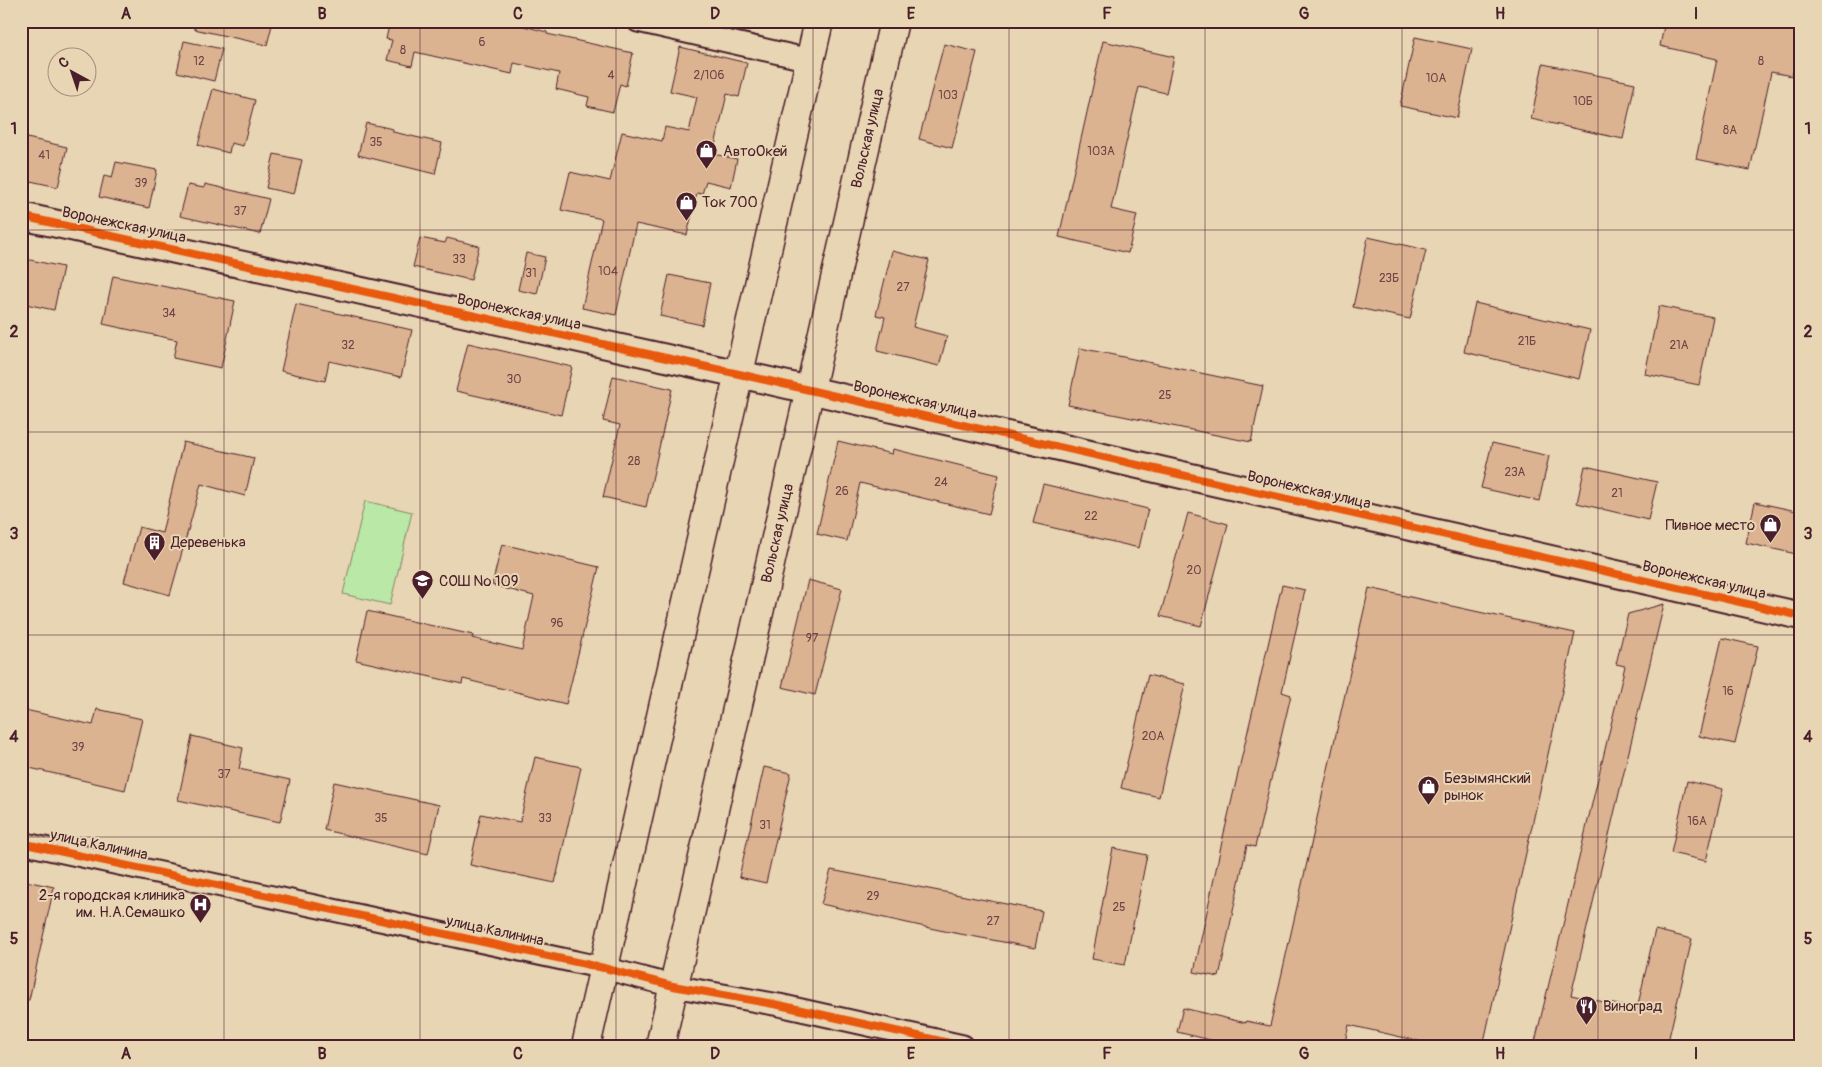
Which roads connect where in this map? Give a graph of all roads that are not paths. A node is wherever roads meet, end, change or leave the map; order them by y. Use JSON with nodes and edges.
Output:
{"nodes":[{"id":1,"x":638,"y":21,"type":"edge"},
{"id":2,"x":819,"y":21,"type":"edge"},
{"id":3,"x":894,"y":21,"type":"edge"},
{"id":4,"x":810,"y":60,"type":"junction"},
{"id":5,"x":21,"y":216,"type":"edge"},
{"id":6,"x":739,"y":374,"type":"junction"},
{"id":7,"x":810,"y":391,"type":"junction"},
{"id":8,"x":1801,"y":616,"type":"edge"},
{"id":9,"x":21,"y":843,"type":"edge"},
{"id":10,"x":604,"y":968,"type":"junction"},
{"id":11,"x":673,"y":986,"type":"junction"},
{"id":12,"x":586,"y":1046,"type":"edge"},
{"id":13,"x":660,"y":1046,"type":"edge"},
{"id":14,"x":963,"y":1046,"type":"edge"}],
"edges":[{"from":1,"to":4,"type":"street"},
{"from":2,"to":4,"type":"main road"},
{"from":3,"to":7,"type":"main road","name":"Вольская улица"},
{"from":4,"to":6,"type":"main road"},
{"from":5,"to":6,"type":"street","name":"Воронежская улица"},
{"from":6,"to":7,"type":"street","name":"Воронежская улица"},
{"from":6,"to":10,"type":"main road"},
{"from":7,"to":8,"type":"street","name":"Воронежская улица"},
{"from":7,"to":11,"type":"main road","name":"Вольская улица"},
{"from":9,"to":10,"type":"street","name":"улица Калинина"},
{"from":10,"to":11,"type":"street","name":"улица Калинина"},
{"from":10,"to":12,"type":"main road"},
{"from":11,"to":13,"type":"main road","name":"Вольская улица"},
{"from":11,"to":14,"type":"street","name":"улица Калинина"}]}
